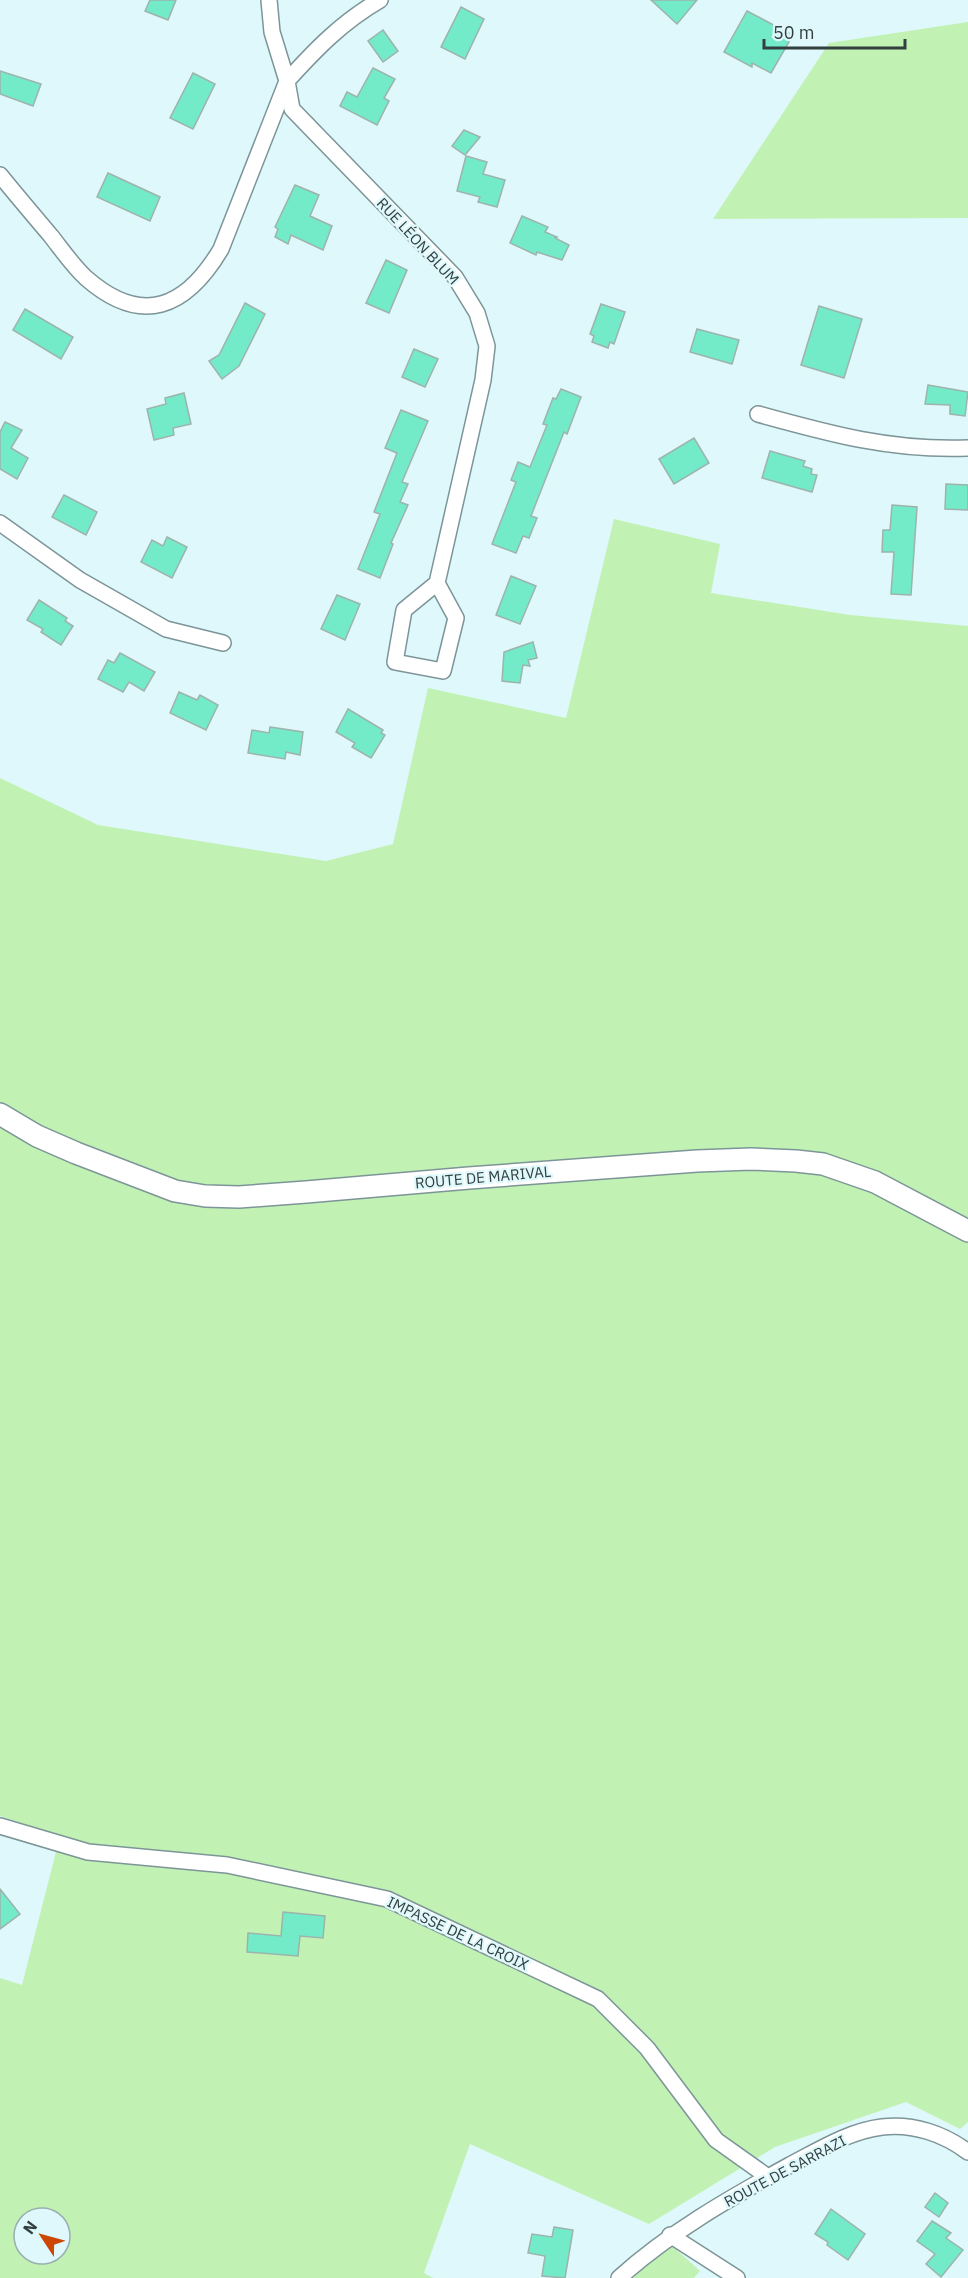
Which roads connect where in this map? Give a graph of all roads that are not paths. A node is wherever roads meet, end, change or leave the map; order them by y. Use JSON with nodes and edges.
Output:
{"nodes":[{"id":1,"x":269,"y":0,"type":"edge"},
{"id":2,"x":380,"y":0,"type":"edge"},
{"id":3,"x":287,"y":81,"type":"junction"},
{"id":4,"x":0,"y":175,"type":"edge"},
{"id":5,"x":758,"y":414,"type":"dead end"},
{"id":6,"x":968,"y":448,"type":"edge"},
{"id":7,"x":0,"y":523,"type":"edge"},
{"id":8,"x":437,"y":583,"type":"junction"},
{"id":9,"x":223,"y":643,"type":"dead end"},
{"id":10,"x":0,"y":1114,"type":"edge"},
{"id":11,"x":968,"y":1231,"type":"edge"},
{"id":12,"x":0,"y":1826,"type":"edge"},
{"id":13,"x":968,"y":2152,"type":"edge"},
{"id":14,"x":768,"y":2177,"type":"junction"},
{"id":15,"x":669,"y":2235,"type":"junction"},
{"id":16,"x":619,"y":2278,"type":"edge"},
{"id":17,"x":738,"y":2278,"type":"edge"}],
"edges":[{"from":1,"to":3,"type":"street","name":"RUE LÉON BLUM"},
{"from":2,"to":3,"type":"street"},
{"from":3,"to":4,"type":"street"},
{"from":3,"to":8,"type":"street","name":"RUE LÉON BLUM"},
{"from":5,"to":6,"type":"street"},
{"from":7,"to":9,"type":"street"},
{"from":8,"to":8,"type":"street"},
{"from":10,"to":11,"type":"main road","name":"ROUTE DE MARIVAL"},
{"from":12,"to":14,"type":"street","name":"IMPASSE DE LA CROIX"},
{"from":13,"to":14,"type":"street","name":"ROUTE DE SARRAZI"},
{"from":14,"to":15,"type":"street","name":"ROUTE DE SARRAZI"},
{"from":15,"to":16,"type":"street","name":"ROUTE DE SARRAZI"},
{"from":15,"to":17,"type":"street"}]}
